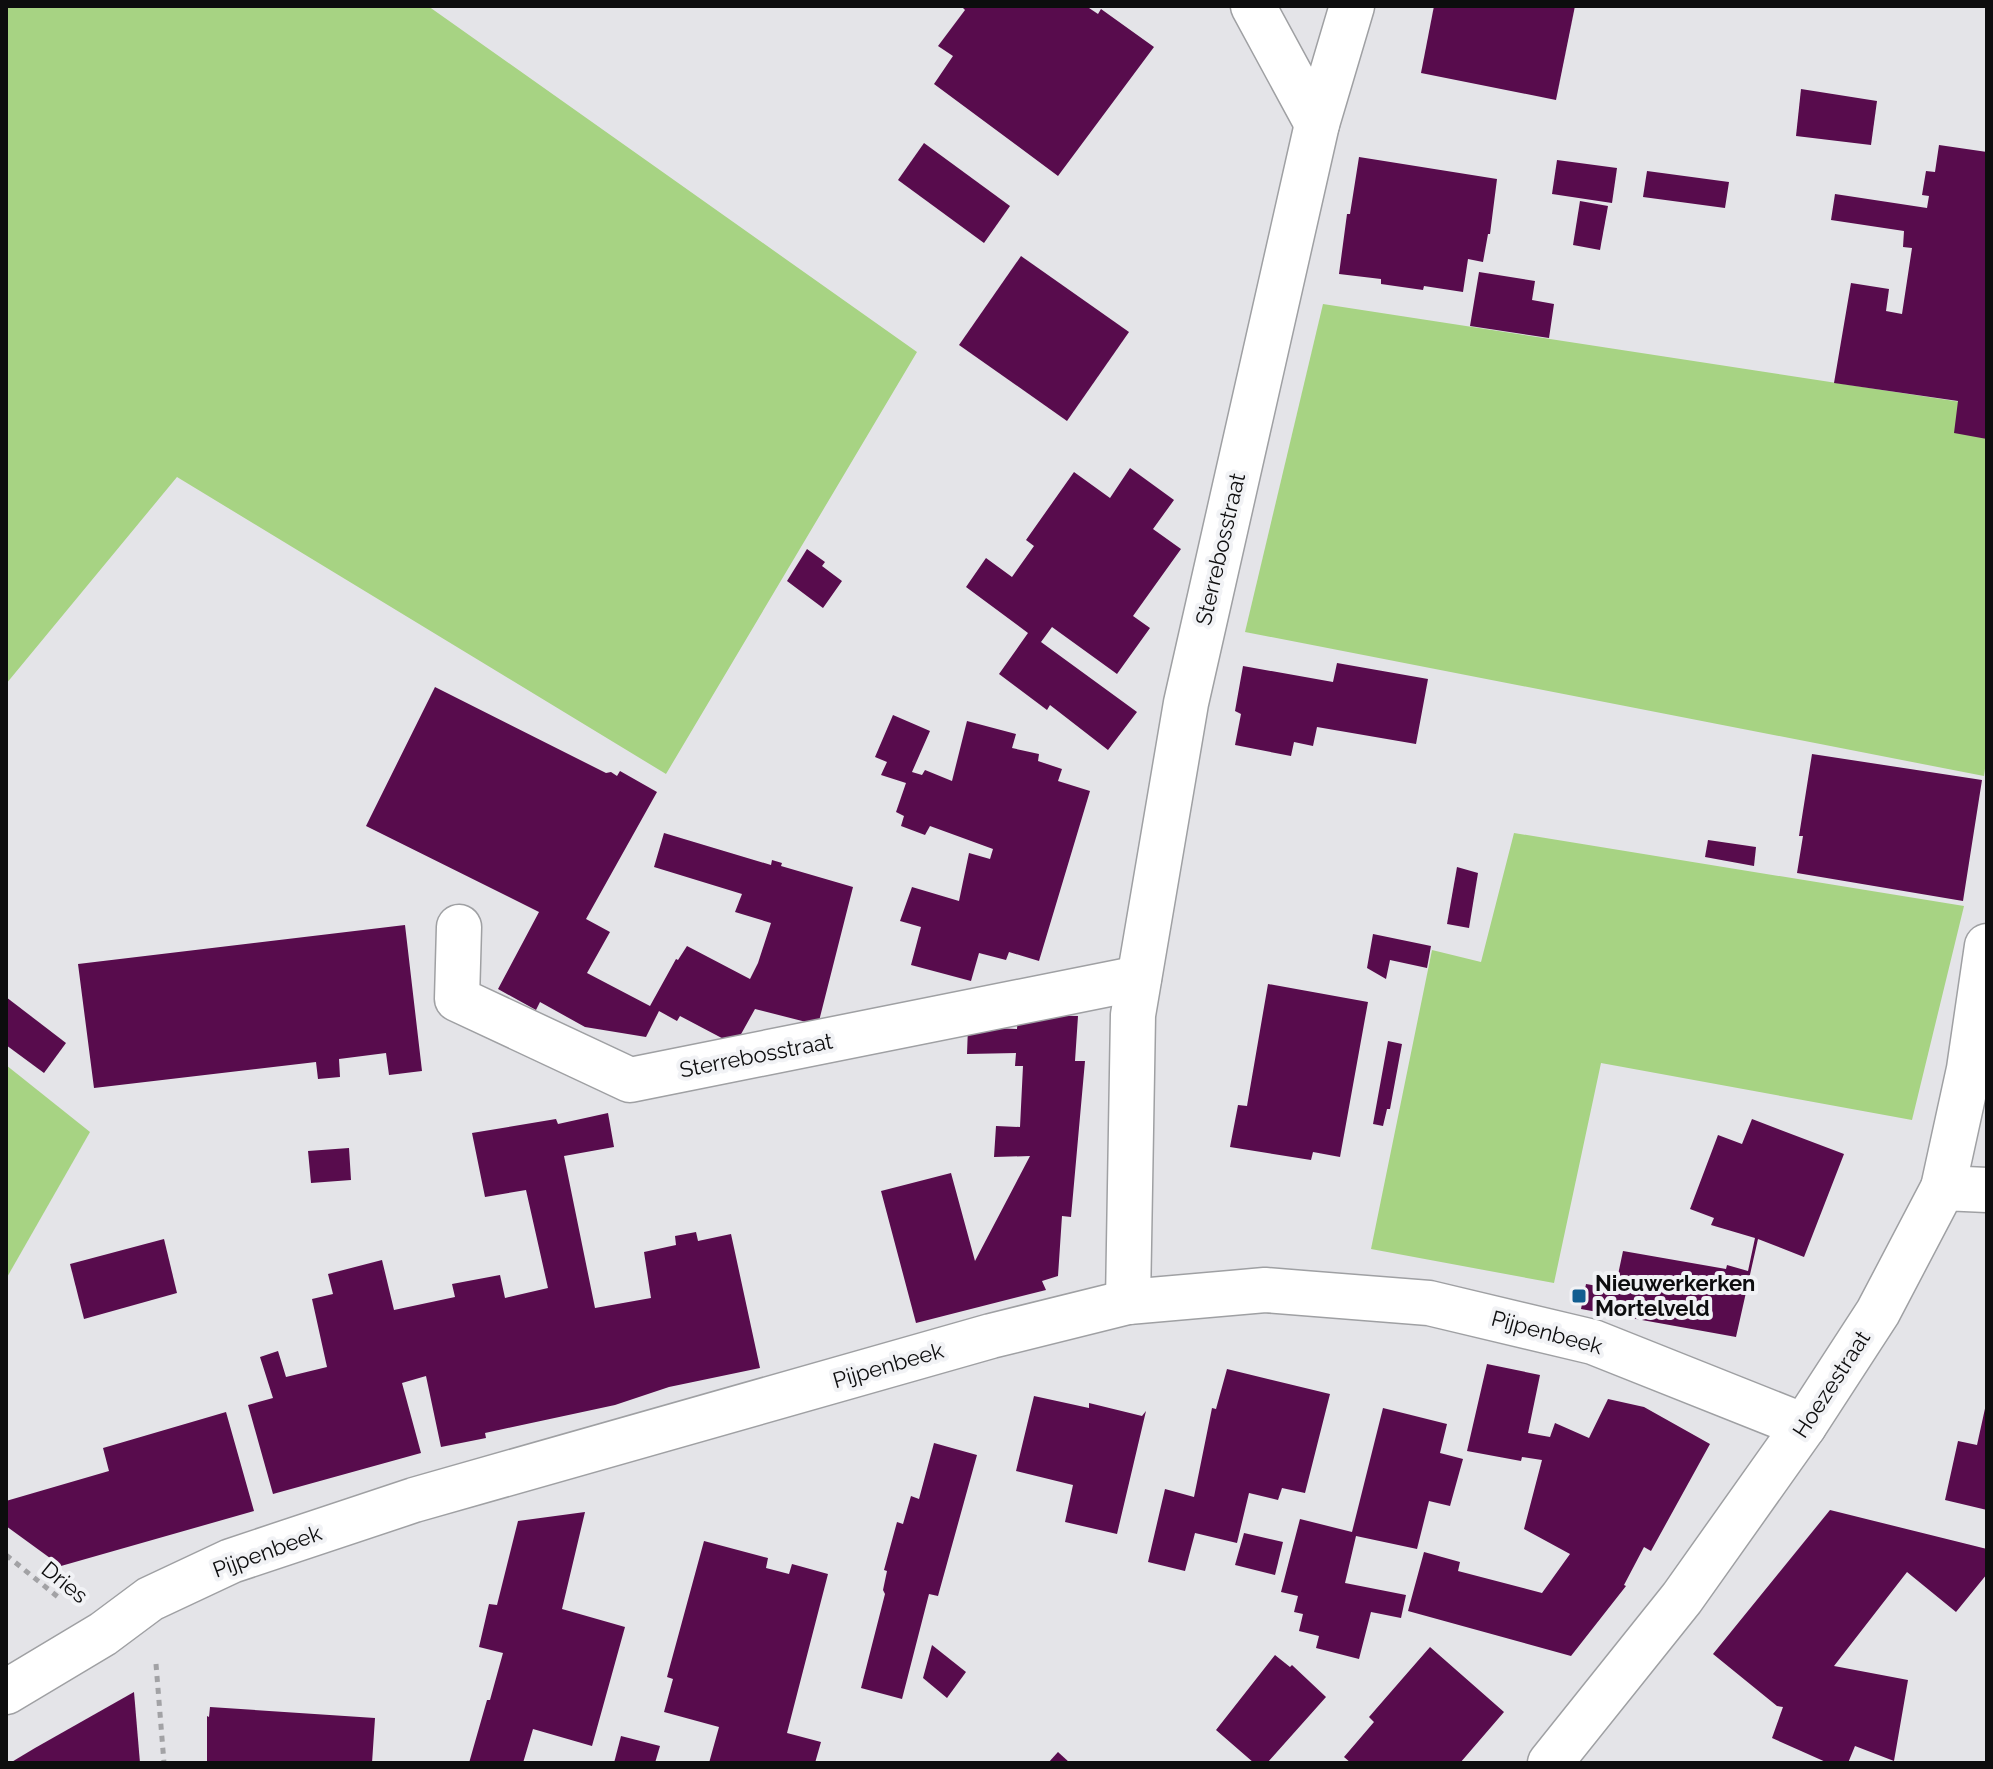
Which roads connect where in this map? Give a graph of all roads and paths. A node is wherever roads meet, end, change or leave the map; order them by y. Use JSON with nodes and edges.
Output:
{"nodes":[{"id":1,"x":1253,"y":6,"type":"edge"},
{"id":2,"x":1352,"y":6,"type":"edge"},
{"id":3,"x":1317,"y":124,"type":"junction"},
{"id":4,"x":459,"y":927,"type":"dead end"},
{"id":5,"x":1987,"y":946,"type":"edge"},
{"id":6,"x":1139,"y":978,"type":"junction"},
{"id":7,"x":1943,"y":1188,"type":"junction"},
{"id":8,"x":1987,"y":1190,"type":"edge"},
{"id":9,"x":1128,"y":1302,"type":"junction"},
{"id":10,"x":1804,"y":1426,"type":"junction"},
{"id":11,"x":6,"y":1555,"type":"edge"},
{"id":12,"x":103,"y":1634,"type":"junction"},
{"id":13,"x":6,"y":1692,"type":"edge"},
{"id":14,"x":160,"y":1706,"type":"dead end"},
{"id":15,"x":164,"y":1763,"type":"edge"},
{"id":16,"x":1550,"y":1763,"type":"edge"}],
"edges":[{"from":1,"to":3,"type":"street"},
{"from":2,"to":3,"type":"street","name":"Sterrebosstraat"},
{"from":3,"to":6,"type":"street","name":"Sterrebosstraat"},
{"from":4,"to":6,"type":"street","name":"Sterrebosstraat"},
{"from":5,"to":7,"type":"street","name":"Hoezestraat"},
{"from":6,"to":9,"type":"street","name":"Sterrebosstraat"},
{"from":7,"to":8,"type":"street"},
{"from":7,"to":10,"type":"street","name":"Hoezestraat"},
{"from":9,"to":10,"type":"street","name":"Pijpenbeek"},
{"from":9,"to":12,"type":"street","name":"Pijpenbeek"},
{"from":10,"to":16,"type":"street","name":"Hoezestraat"},
{"from":11,"to":12,"type":"path","name":"Dries"},
{"from":12,"to":13,"type":"street","name":"Pijpenbeek"},
{"from":14,"to":15,"type":"path"}]}
